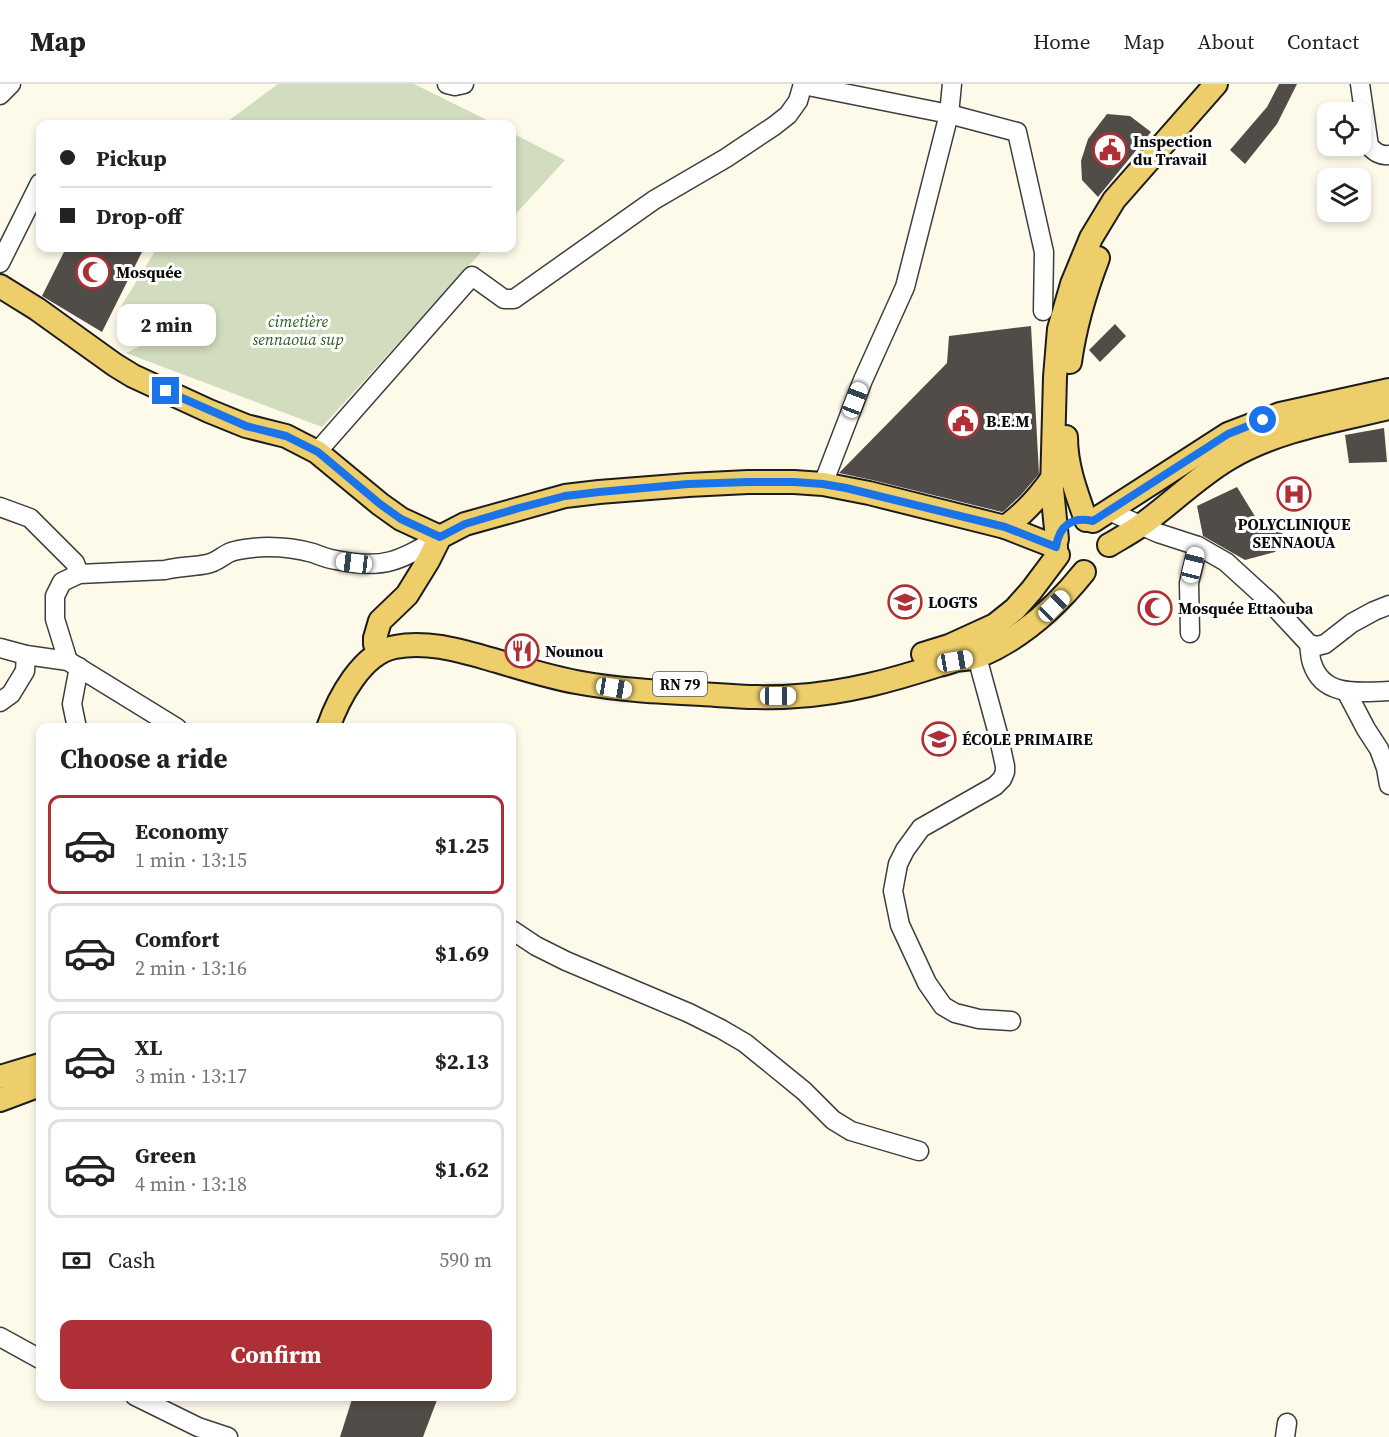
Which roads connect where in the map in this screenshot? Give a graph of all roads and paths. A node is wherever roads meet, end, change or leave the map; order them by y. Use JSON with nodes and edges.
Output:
{"nodes":[{"id":1,"x":11,"y":84,"type":"edge"},
{"id":2,"x":447,"y":84,"type":"edge"},
{"id":3,"x":464,"y":84,"type":"edge"},
{"id":4,"x":803,"y":84,"type":"edge"},
{"id":5,"x":952,"y":84,"type":"edge"},
{"id":6,"x":1216,"y":84,"type":"edge"},
{"id":7,"x":1234,"y":84,"type":"edge"},
{"id":8,"x":1360,"y":84,"type":"edge"},
{"id":9,"x":0,"y":95,"type":"edge"},
{"id":10,"x":949,"y":114,"type":"junction"},
{"id":11,"x":1389,"y":155,"type":"edge"},
{"id":12,"x":36,"y":191,"type":"edge"},
{"id":13,"x":0,"y":262,"type":"edge"},
{"id":14,"x":0,"y":286,"type":"edge"},
{"id":15,"x":1043,"y":311,"type":"dead end"},
{"id":16,"x":1389,"y":390,"type":"edge"},
{"id":17,"x":1389,"y":408,"type":"edge"},
{"id":18,"x":318,"y":452,"type":"junction"},
{"id":19,"x":1053,"y":477,"type":"junction"},
{"id":20,"x":823,"y":484,"type":"junction"},
{"id":21,"x":0,"y":507,"type":"edge"},
{"id":22,"x":1096,"y":517,"type":"junction"},
{"id":23,"x":1140,"y":526,"type":"junction"},
{"id":24,"x":1005,"y":527,"type":"junction"},
{"id":25,"x":440,"y":537,"type":"junction"},
{"id":26,"x":1109,"y":545,"type":"junction"},
{"id":27,"x":1198,"y":546,"type":"junction"},
{"id":28,"x":1057,"y":547,"type":"junction"},
{"id":29,"x":1084,"y":572,"type":"junction"},
{"id":30,"x":78,"y":574,"type":"junction"},
{"id":31,"x":1389,"y":605,"type":"edge"},
{"id":32,"x":1190,"y":633,"type":"dead end"},
{"id":33,"x":1309,"y":644,"type":"junction"},
{"id":34,"x":375,"y":645,"type":"junction"},
{"id":35,"x":0,"y":648,"type":"edge"},
{"id":36,"x":971,"y":648,"type":"junction"},
{"id":37,"x":26,"y":655,"type":"junction"},
{"id":38,"x":74,"y":664,"type":"junction"},
{"id":39,"x":1346,"y":691,"type":"junction"},
{"id":40,"x":1389,"y":691,"type":"edge"},
{"id":41,"x":0,"y":702,"type":"edge"},
{"id":42,"x":75,"y":723,"type":"edge"},
{"id":43,"x":169,"y":723,"type":"edge"},
{"id":44,"x":315,"y":723,"type":"edge"},
{"id":45,"x":330,"y":723,"type":"edge"},
{"id":46,"x":1389,"y":785,"type":"edge"},
{"id":47,"x":516,"y":933,"type":"edge"},
{"id":48,"x":1011,"y":1021,"type":"dead end"},
{"id":49,"x":36,"y":1066,"type":"edge"},
{"id":50,"x":0,"y":1077,"type":"edge"},
{"id":51,"x":36,"y":1086,"type":"edge"},
{"id":52,"x":0,"y":1100,"type":"edge"},
{"id":53,"x":919,"y":1151,"type":"dead end"},
{"id":54,"x":0,"y":1337,"type":"edge"},
{"id":55,"x":36,"y":1357,"type":"edge"},
{"id":56,"x":145,"y":1401,"type":"edge"},
{"id":57,"x":228,"y":1437,"type":"edge"}],
"edges":[{"from":1,"to":9,"type":"street"},
{"from":2,"to":3,"type":"street"},
{"from":4,"to":10,"type":"street"},
{"from":4,"to":18,"type":"street"},
{"from":5,"to":10,"type":"street"},
{"from":6,"to":19,"type":"main road"},
{"from":7,"to":22,"type":"main road"},
{"from":8,"to":11,"type":"street"},
{"from":10,"to":15,"type":"street"},
{"from":10,"to":20,"type":"street"},
{"from":12,"to":13,"type":"street"},
{"from":14,"to":18,"type":"main road"},
{"from":16,"to":22,"type":"main road"},
{"from":17,"to":23,"type":"main road"},
{"from":18,"to":25,"type":"main road"},
{"from":19,"to":24,"type":"main road"},
{"from":19,"to":28,"type":"main road"},
{"from":20,"to":24,"type":"main road"},
{"from":20,"to":25,"type":"main road"},
{"from":21,"to":30,"type":"street"},
{"from":22,"to":23,"type":"street"},
{"from":22,"to":26,"type":"main road"},
{"from":22,"to":28,"type":"main road"},
{"from":23,"to":26,"type":"main road"},
{"from":23,"to":27,"type":"street"},
{"from":24,"to":28,"type":"main road"},
{"from":25,"to":30,"type":"street"},
{"from":25,"to":34,"type":"main road"},
{"from":26,"to":29,"type":"main road"},
{"from":27,"to":32,"type":"street"},
{"from":27,"to":33,"type":"street"},
{"from":28,"to":29,"type":"main road"},
{"from":28,"to":36,"type":"main road","number":"RN 79"},
{"from":29,"to":36,"type":"main road"},
{"from":30,"to":38,"type":"street"},
{"from":31,"to":33,"type":"street"},
{"from":33,"to":39,"type":"street"},
{"from":34,"to":36,"type":"main road","number":"RN 79"},
{"from":34,"to":44,"type":"main road","number":"RN 79"},
{"from":35,"to":37,"type":"street"},
{"from":36,"to":45,"type":"main road"},
{"from":36,"to":48,"type":"street"},
{"from":37,"to":38,"type":"street"},
{"from":37,"to":41,"type":"street"},
{"from":38,"to":42,"type":"street"},
{"from":38,"to":43,"type":"street"},
{"from":39,"to":40,"type":"street"},
{"from":39,"to":46,"type":"street"},
{"from":47,"to":53,"type":"street"},
{"from":49,"to":50,"type":"main road"},
{"from":51,"to":52,"type":"main road"},
{"from":54,"to":55,"type":"street"},
{"from":56,"to":57,"type":"street"}]}
